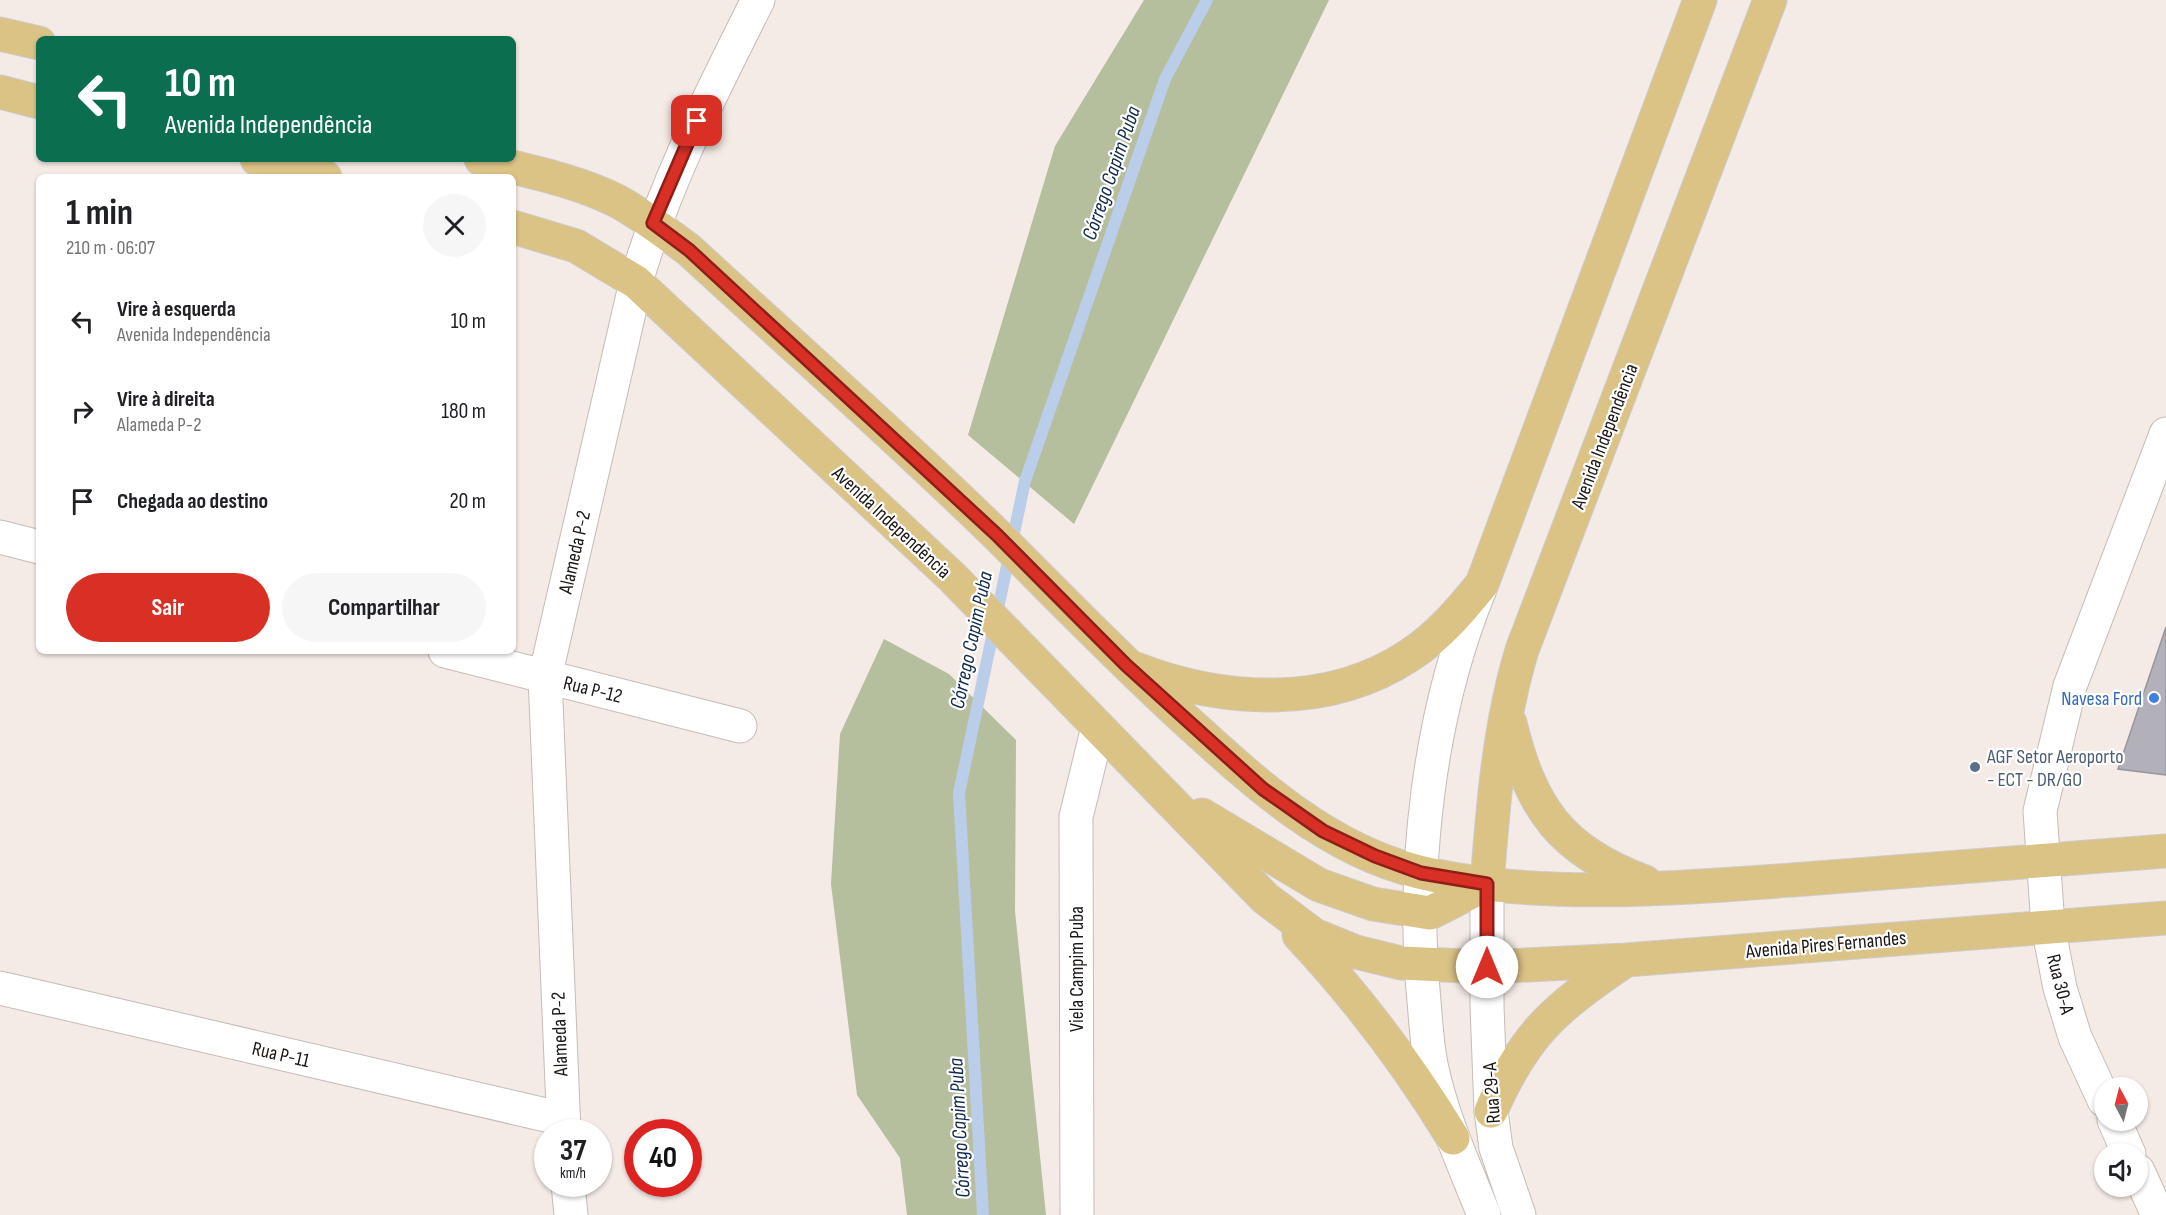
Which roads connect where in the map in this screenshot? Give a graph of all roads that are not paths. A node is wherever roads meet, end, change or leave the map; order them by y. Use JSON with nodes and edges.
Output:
{"nodes":[{"id":1,"x":758,"y":0,"type":"edge"},
{"id":2,"x":1700,"y":0,"type":"edge"},
{"id":3,"x":1770,"y":0,"type":"edge"},
{"id":4,"x":0,"y":34,"type":"edge"},
{"id":5,"x":36,"y":42,"type":"edge"},
{"id":6,"x":0,"y":92,"type":"edge"},
{"id":7,"x":36,"y":101,"type":"edge"},
{"id":8,"x":268,"y":162,"type":"edge"},
{"id":9,"x":492,"y":162,"type":"edge"},
{"id":10,"x":314,"y":174,"type":"edge"},
{"id":11,"x":653,"y":223,"type":"junction"},
{"id":12,"x":516,"y":228,"type":"edge"},
{"id":13,"x":636,"y":282,"type":"junction"},
{"id":14,"x":2166,"y":434,"type":"edge"},
{"id":15,"x":0,"y":537,"type":"edge"},
{"id":16,"x":36,"y":546,"type":"edge"},
{"id":17,"x":1482,"y":584,"type":"junction"},
{"id":18,"x":457,"y":654,"type":"edge"},
{"id":19,"x":1126,"y":665,"type":"junction"},
{"id":20,"x":545,"y":677,"type":"junction"},
{"id":21,"x":1507,"y":707,"type":"junction"},
{"id":22,"x":740,"y":726,"type":"dead end"},
{"id":23,"x":1098,"y":726,"type":"junction"},
{"id":24,"x":1163,"y":791,"type":"junction"},
{"id":25,"x":2166,"y":851,"type":"edge"},
{"id":26,"x":2042,"y":861,"type":"junction"},
{"id":27,"x":1421,"y":873,"type":"junction"},
{"id":28,"x":1487,"y":884,"type":"junction"},
{"id":29,"x":1664,"y":889,"type":"junction"},
{"id":30,"x":1265,"y":898,"type":"junction"},
{"id":31,"x":1418,"y":913,"type":"junction"},
{"id":32,"x":2166,"y":918,"type":"edge"},
{"id":33,"x":2048,"y":926,"type":"junction"},
{"id":34,"x":1626,"y":960,"type":"junction"},
{"id":35,"x":1420,"y":964,"type":"junction"},
{"id":36,"x":1487,"y":967,"type":"junction"},
{"id":37,"x":0,"y":988,"type":"edge"},
{"id":38,"x":2094,"y":1078,"type":"edge"},
{"id":39,"x":1491,"y":1111,"type":"junction"},
{"id":40,"x":534,"y":1119,"type":"edge"},
{"id":41,"x":563,"y":1119,"type":"edge"},
{"id":42,"x":1453,"y":1138,"type":"junction"},
{"id":43,"x":2148,"y":1193,"type":"edge"},
{"id":44,"x":569,"y":1197,"type":"edge"},
{"id":45,"x":571,"y":1215,"type":"edge"},
{"id":46,"x":1077,"y":1215,"type":"edge"},
{"id":47,"x":1484,"y":1215,"type":"edge"},
{"id":48,"x":1519,"y":1215,"type":"edge"},
{"id":49,"x":2158,"y":1215,"type":"edge"}],
"edges":[{"from":1,"to":11,"type":"street","name":"Alameda P-2"},
{"from":2,"to":17,"type":"main road"},
{"from":3,"to":21,"type":"main road","name":"Avenida Independência"},
{"from":4,"to":5,"type":"main road"},
{"from":6,"to":7,"type":"main road"},
{"from":8,"to":10,"type":"main road"},
{"from":9,"to":11,"type":"main road"},
{"from":11,"to":13,"type":"street","name":"Alameda P-2"},
{"from":11,"to":19,"type":"main road"},
{"from":12,"to":13,"type":"main road","name":"Avenida Independência"},
{"from":13,"to":20,"type":"street","name":"Alameda P-2"},
{"from":13,"to":23,"type":"main road","name":"Avenida Independência"},
{"from":14,"to":26,"type":"street","name":"Rua 30-A"},
{"from":15,"to":16,"type":"street"},
{"from":17,"to":19,"type":"main road"},
{"from":17,"to":27,"type":"street"},
{"from":18,"to":20,"type":"street","name":"Rua P-12"},
{"from":19,"to":27,"type":"main road"},
{"from":20,"to":22,"type":"street","name":"Rua P-12"},
{"from":20,"to":41,"type":"street","name":"Alameda P-2"},
{"from":21,"to":28,"type":"main road","name":"Avenida Independência"},
{"from":21,"to":29,"type":"main road"},
{"from":23,"to":24,"type":"main road","name":"Avenida Independência"},
{"from":23,"to":46,"type":"street","name":"Viela Campim Puba"},
{"from":24,"to":30,"type":"main road","name":"Avenida Independência"},
{"from":24,"to":31,"type":"main road"},
{"from":25,"to":26,"type":"main road"},
{"from":26,"to":29,"type":"main road"},
{"from":26,"to":33,"type":"street","name":"Rua 30-A"},
{"from":27,"to":28,"type":"main road"},
{"from":27,"to":31,"type":"street"},
{"from":28,"to":29,"type":"main road"},
{"from":28,"to":31,"type":"main road"},
{"from":28,"to":36,"type":"street","name":"Avenida Independência"},
{"from":30,"to":35,"type":"main road","name":"Avenida Independência"},
{"from":30,"to":42,"type":"main road"},
{"from":31,"to":35,"type":"street"},
{"from":32,"to":33,"type":"main road","name":"Avenida Pires Fernandes"},
{"from":33,"to":34,"type":"main road","name":"Avenida Pires Fernandes"},
{"from":33,"to":38,"type":"street","name":"Rua 30-A"},
{"from":34,"to":36,"type":"main road","name":"Avenida Pires Fernandes"},
{"from":34,"to":39,"type":"main road"},
{"from":35,"to":36,"type":"main road","name":"Avenida Independência"},
{"from":35,"to":42,"type":"street"},
{"from":36,"to":39,"type":"street","name":"Rua 29-A"},
{"from":37,"to":40,"type":"street","name":"Rua P-11"},
{"from":39,"to":48,"type":"street","name":"Rua 29-A"},
{"from":42,"to":47,"type":"street"},
{"from":43,"to":49,"type":"street"},
{"from":44,"to":45,"type":"street"}]}
